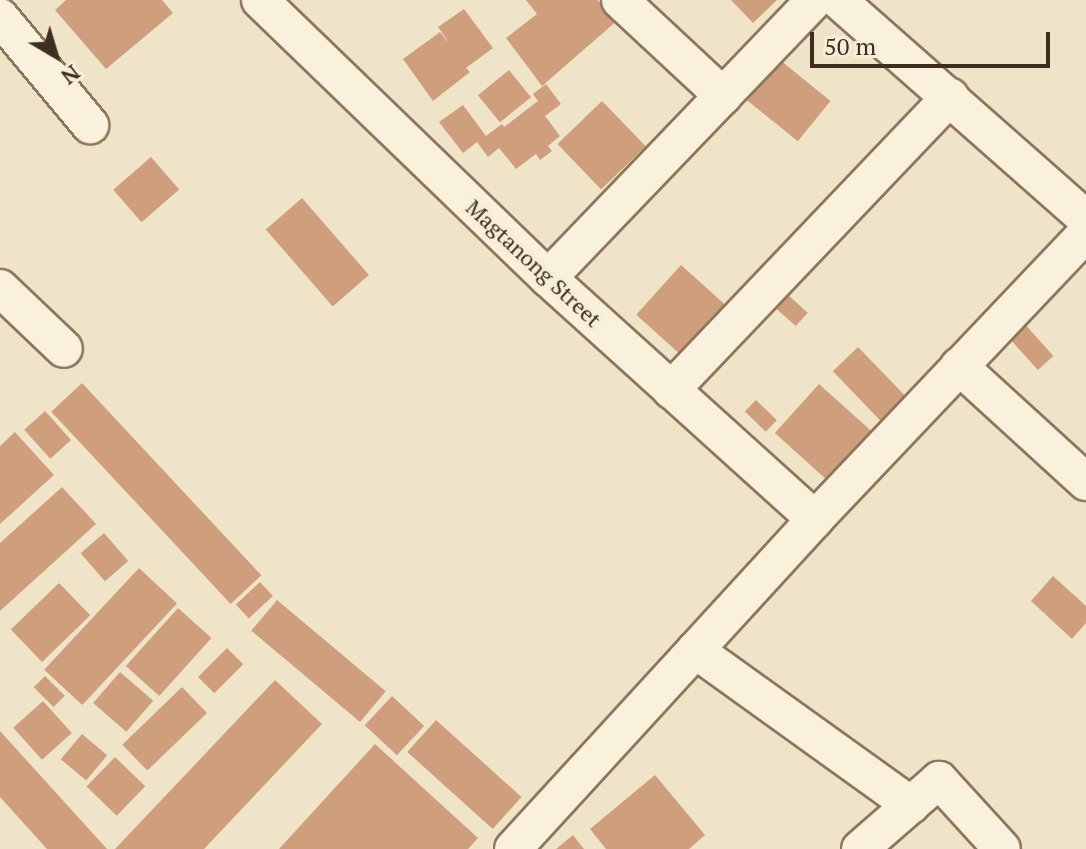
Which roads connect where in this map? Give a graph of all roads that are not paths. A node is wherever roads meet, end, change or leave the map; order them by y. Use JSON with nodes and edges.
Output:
{"nodes":[{"id":1,"x":260,"y":0,"type":"edge"},
{"id":2,"x":620,"y":0,"type":"edge"},
{"id":3,"x":815,"y":0,"type":"edge"},
{"id":4,"x":838,"y":0,"type":"edge"},
{"id":5,"x":0,"y":17,"type":"edge"},
{"id":6,"x":723,"y":96,"type":"junction"},
{"id":7,"x":950,"y":97,"type":"junction"},
{"id":8,"x":90,"y":125,"type":"dead end"},
{"id":9,"x":1086,"y":219,"type":"edge"},
{"id":10,"x":1086,"y":233,"type":"edge"},
{"id":11,"x":548,"y":278,"type":"junction"},
{"id":12,"x":0,"y":288,"type":"edge"},
{"id":13,"x":64,"y":349,"type":"dead end"},
{"id":14,"x":959,"y":366,"type":"junction"},
{"id":15,"x":671,"y":390,"type":"junction"},
{"id":16,"x":1086,"y":482,"type":"edge"},
{"id":17,"x":815,"y":519,"type":"junction"},
{"id":18,"x":695,"y":650,"type":"junction"},
{"id":19,"x":911,"y":805,"type":"junction"},
{"id":20,"x":513,"y":849,"type":"edge"},
{"id":21,"x":860,"y":849,"type":"edge"},
{"id":22,"x":1002,"y":849,"type":"edge"}],
"edges":[{"from":1,"to":11,"type":"street","name":"Magtanong Street"},
{"from":2,"to":6,"type":"street"},
{"from":3,"to":6,"type":"street"},
{"from":4,"to":7,"type":"street"},
{"from":5,"to":8,"type":"street"},
{"from":6,"to":11,"type":"street"},
{"from":7,"to":9,"type":"street"},
{"from":7,"to":15,"type":"street"},
{"from":10,"to":14,"type":"street"},
{"from":11,"to":15,"type":"street","name":"Magtanong Street"},
{"from":12,"to":13,"type":"street"},
{"from":14,"to":16,"type":"street"},
{"from":14,"to":17,"type":"street"},
{"from":15,"to":17,"type":"street","name":"Magtanong Street"},
{"from":17,"to":18,"type":"street"},
{"from":18,"to":19,"type":"street"},
{"from":18,"to":20,"type":"street"},
{"from":19,"to":21,"type":"street"},
{"from":19,"to":22,"type":"street"}]}
